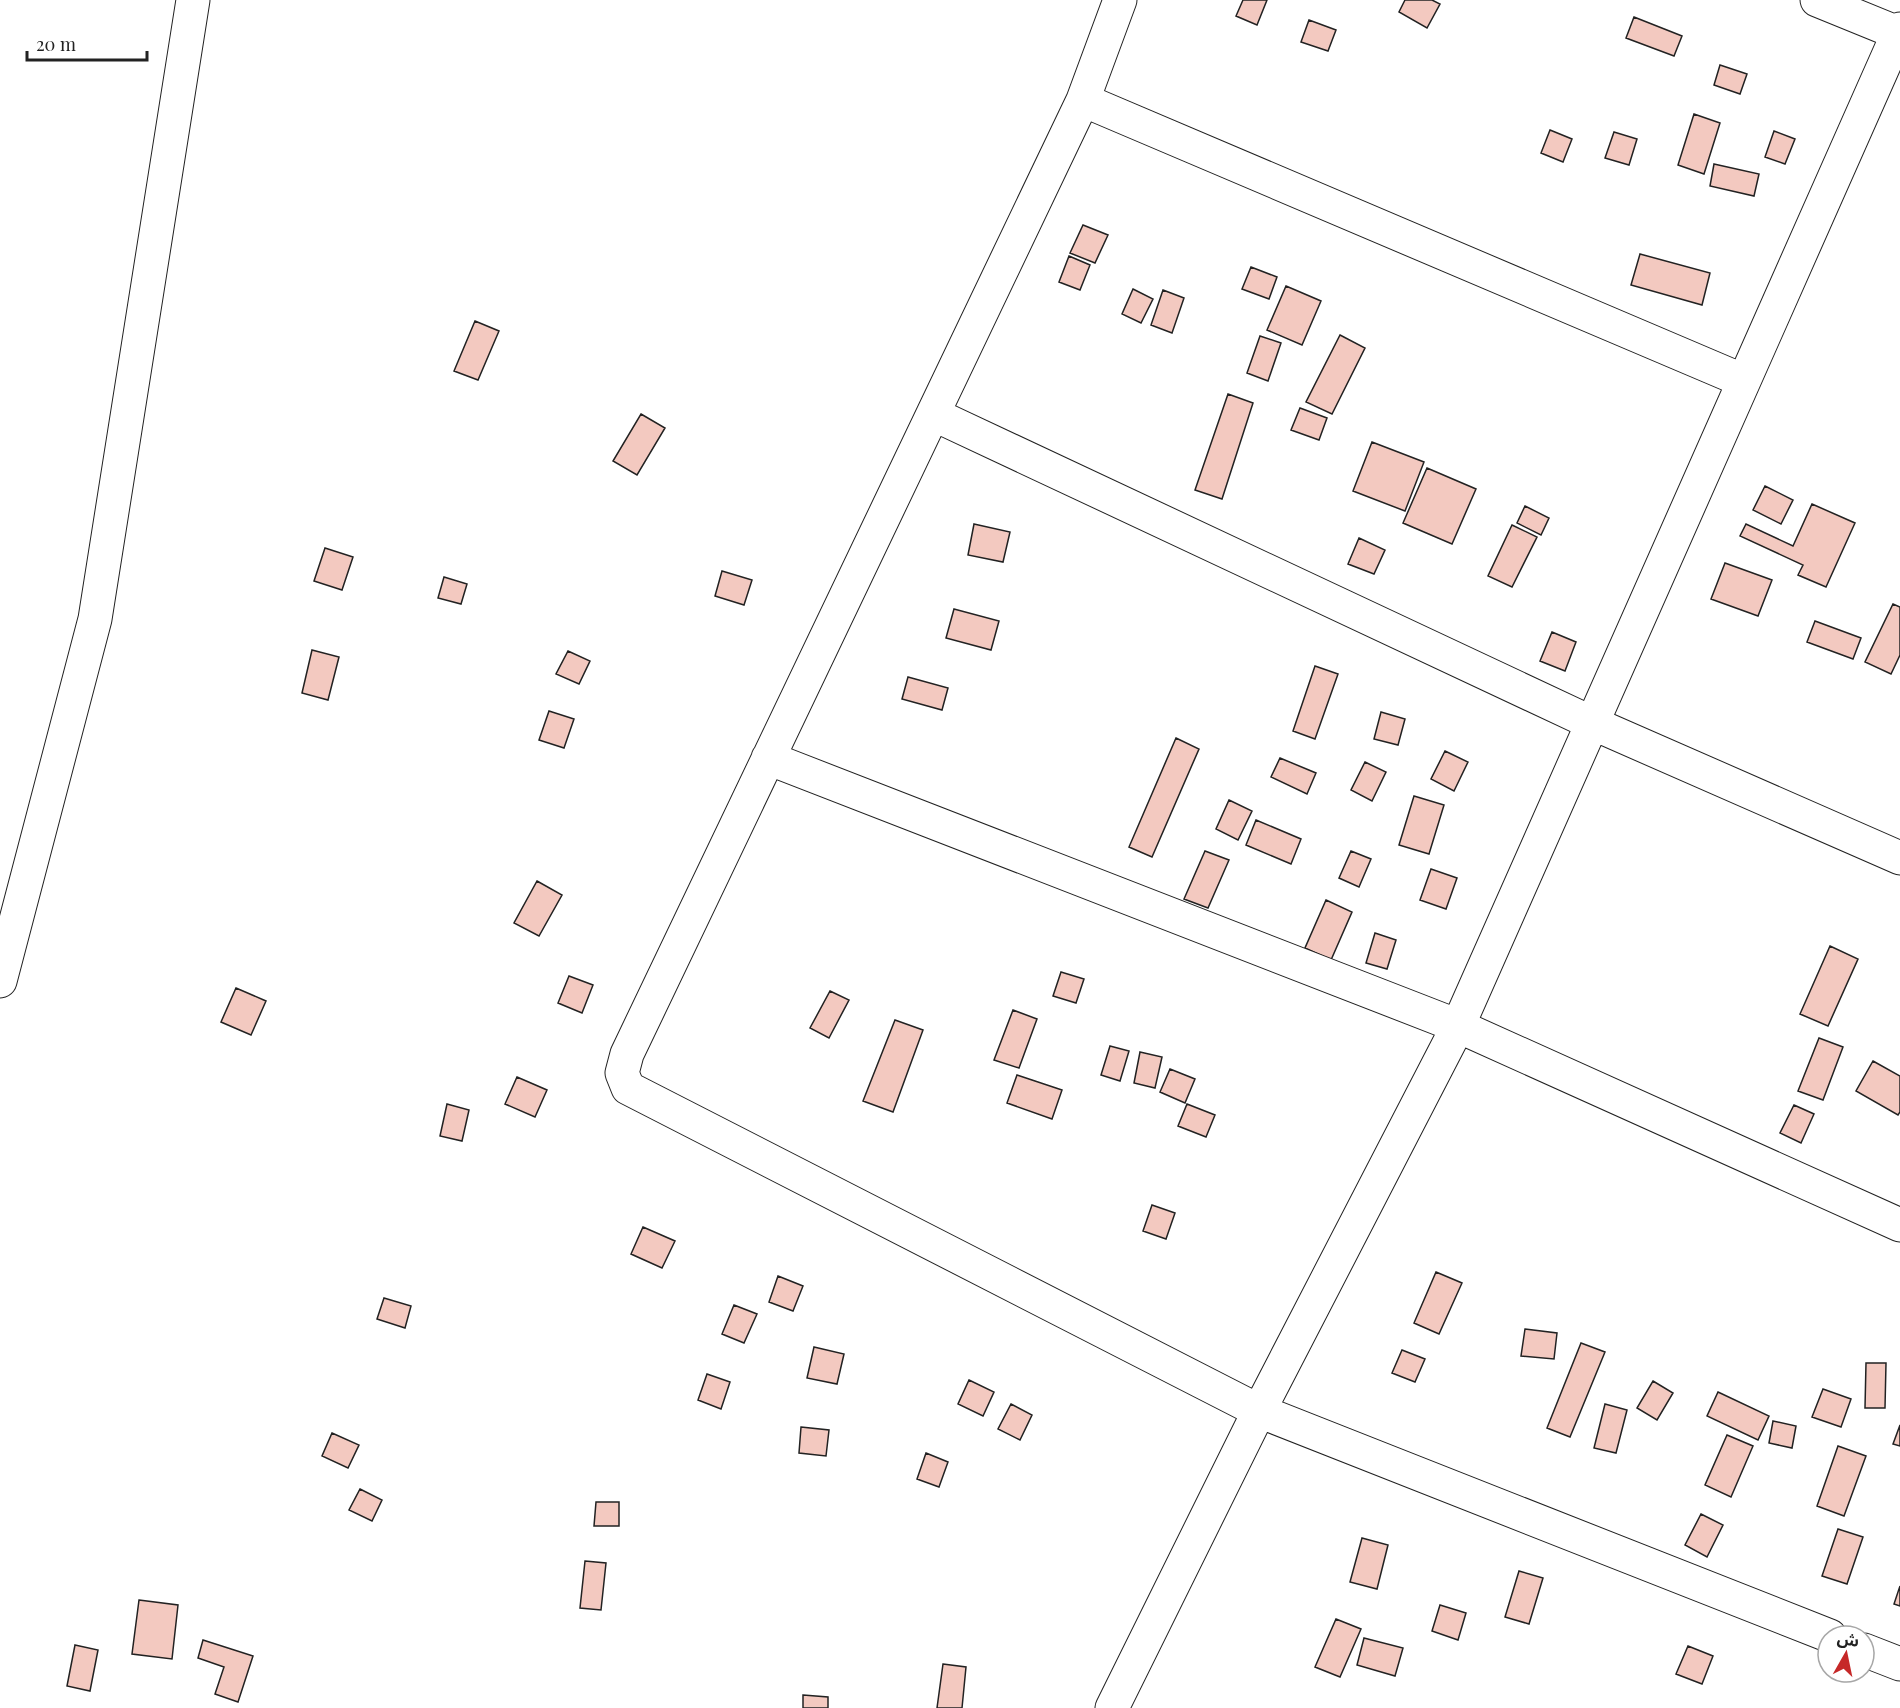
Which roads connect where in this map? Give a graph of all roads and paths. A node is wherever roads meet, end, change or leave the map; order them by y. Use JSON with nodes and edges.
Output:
{"nodes":[{"id":1,"x":193,"y":0,"type":"edge"},
{"id":2,"x":1120,"y":0,"type":"edge"},
{"id":3,"x":1818,"y":0,"type":"edge"},
{"id":4,"x":1899,"y":31,"type":"edge"},
{"id":5,"x":1083,"y":100,"type":"junction"},
{"id":6,"x":1744,"y":381,"type":"junction"},
{"id":7,"x":933,"y":414,"type":"junction"},
{"id":8,"x":1592,"y":723,"type":"junction"},
{"id":9,"x":768,"y":758,"type":"junction"},
{"id":10,"x":1900,"y":858,"type":"edge"},
{"id":11,"x":0,"y":981,"type":"edge"},
{"id":12,"x":1458,"y":1026,"type":"junction"},
{"id":13,"x":1900,"y":1225,"type":"edge"},
{"id":14,"x":1259,"y":1411,"type":"junction"},
{"id":15,"x":1816,"y":1630,"type":"edge"},
{"id":16,"x":1876,"y":1655,"type":"edge"},
{"id":17,"x":1900,"y":1664,"type":"edge"},
{"id":18,"x":1112,"y":1708,"type":"edge"}],
"edges":[{"from":1,"to":11,"type":"street"},
{"from":2,"to":5,"type":"street"},
{"from":3,"to":4,"type":"street"},
{"from":4,"to":6,"type":"street"},
{"from":5,"to":6,"type":"street"},
{"from":5,"to":7,"type":"street"},
{"from":6,"to":8,"type":"street"},
{"from":7,"to":8,"type":"street"},
{"from":7,"to":9,"type":"street"},
{"from":8,"to":10,"type":"street"},
{"from":8,"to":12,"type":"street"},
{"from":9,"to":12,"type":"street"},
{"from":9,"to":14,"type":"street"},
{"from":12,"to":13,"type":"street"},
{"from":12,"to":14,"type":"street"},
{"from":14,"to":15,"type":"street"},
{"from":14,"to":18,"type":"street"},
{"from":16,"to":17,"type":"street"}]}
